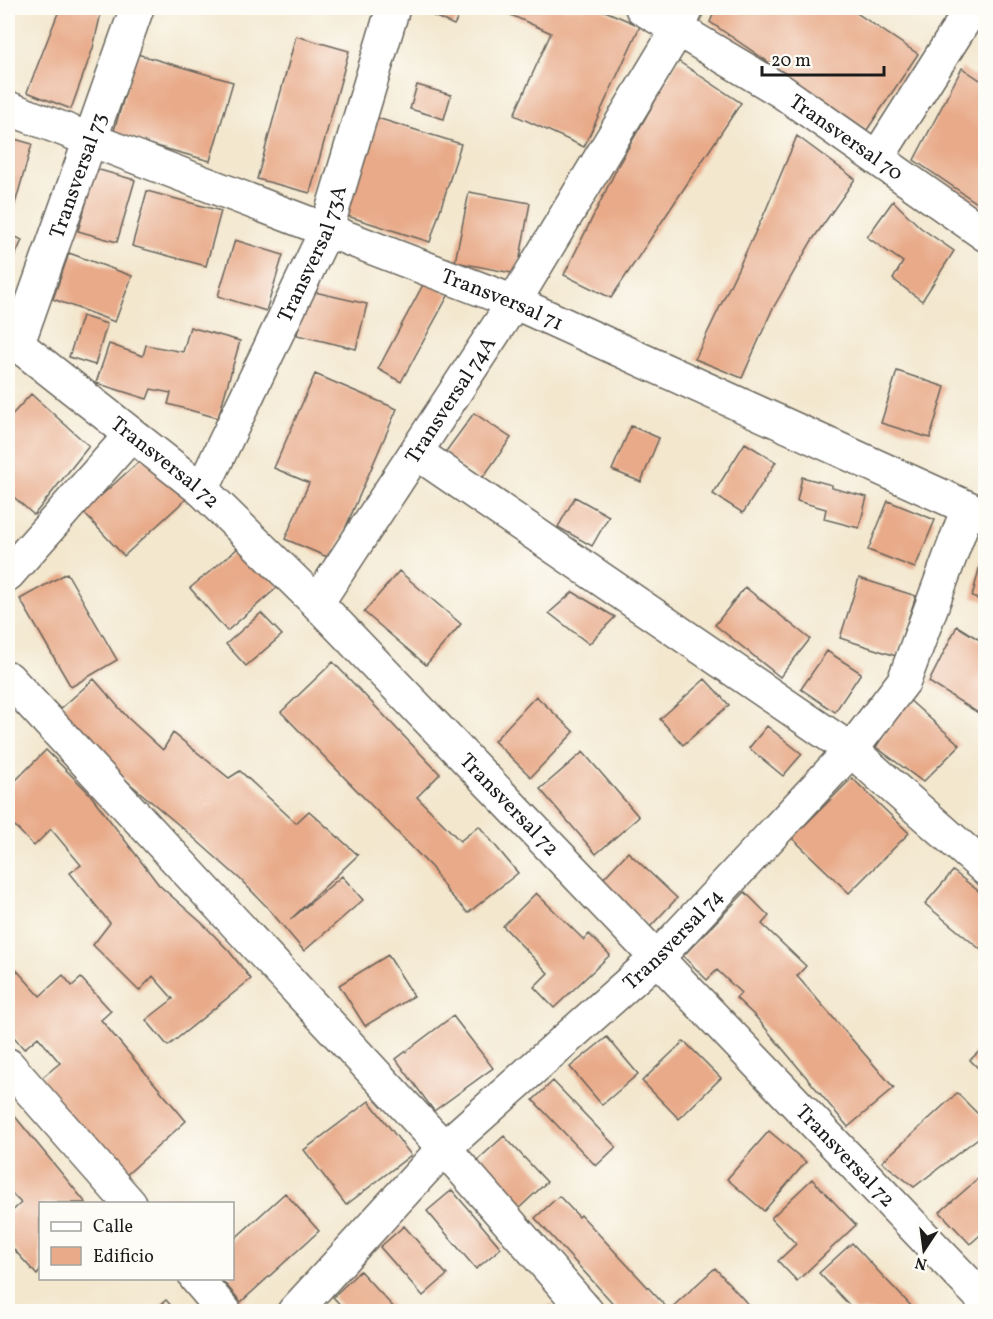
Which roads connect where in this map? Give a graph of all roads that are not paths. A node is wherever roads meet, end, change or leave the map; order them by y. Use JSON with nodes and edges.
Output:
{"nodes":[{"id":1,"x":137,"y":8,"type":"edge"},
{"id":2,"x":393,"y":8,"type":"edge"},
{"id":3,"x":642,"y":8,"type":"edge"},
{"id":4,"x":972,"y":8,"type":"edge"},
{"id":5,"x":683,"y":18,"type":"edge"},
{"id":6,"x":8,"y":108,"type":"edge"},
{"id":7,"x":89,"y":140,"type":"junction"},
{"id":8,"x":877,"y":158,"type":"junction"},
{"id":9,"x":326,"y":231,"type":"junction"},
{"id":10,"x":986,"y":235,"type":"edge"},
{"id":11,"x":514,"y":302,"type":"junction"},
{"id":12,"x":13,"y":340,"type":"edge"},
{"id":13,"x":131,"y":435,"type":"junction"},
{"id":14,"x":417,"y":453,"type":"junction"},
{"id":15,"x":202,"y":490,"type":"junction"},
{"id":16,"x":977,"y":512,"type":"edge"},
{"id":17,"x":8,"y":574,"type":"edge"},
{"id":18,"x":317,"y":603,"type":"junction"},
{"id":19,"x":8,"y":678,"type":"edge"},
{"id":20,"x":850,"y":750,"type":"junction"},
{"id":21,"x":986,"y":869,"type":"edge"},
{"id":22,"x":657,"y":958,"type":"junction"},
{"id":23,"x":8,"y":1065,"type":"edge"},
{"id":24,"x":444,"y":1148,"type":"junction"},
{"id":25,"x":129,"y":1202,"type":"edge"},
{"id":26,"x":198,"y":1280,"type":"edge"},
{"id":27,"x":986,"y":1302,"type":"edge"},
{"id":28,"x":225,"y":1311,"type":"edge"},
{"id":29,"x":294,"y":1311,"type":"edge"},
{"id":30,"x":587,"y":1311,"type":"edge"}],
"edges":[{"from":1,"to":7,"type":"street","name":"Transversal 73"},
{"from":2,"to":9,"type":"street","name":"Transversal 73A"},
{"from":3,"to":5,"type":"street","name":"Transversal 70"},
{"from":4,"to":8,"type":"street"},
{"from":5,"to":8,"type":"street","name":"Transversal 70"},
{"from":5,"to":11,"type":"street","name":"Transversal 74A"},
{"from":6,"to":7,"type":"street","name":"Transversal 71"},
{"from":7,"to":9,"type":"street","name":"Transversal 71"},
{"from":7,"to":12,"type":"street","name":"Transversal 73"},
{"from":8,"to":10,"type":"street","name":"Transversal 70"},
{"from":9,"to":11,"type":"street","name":"Transversal 71"},
{"from":9,"to":15,"type":"street","name":"Transversal 73A"},
{"from":11,"to":14,"type":"street","name":"Transversal 74A"},
{"from":11,"to":16,"type":"street","name":"Transversal 71"},
{"from":12,"to":13,"type":"street","name":"Transversal 72"},
{"from":13,"to":15,"type":"street","name":"Transversal 72"},
{"from":13,"to":17,"type":"street"},
{"from":14,"to":18,"type":"street","name":"Transversal 74A"},
{"from":14,"to":20,"type":"street"},
{"from":15,"to":18,"type":"street","name":"Transversal 72"},
{"from":16,"to":20,"type":"street","name":"Transversal 74"},
{"from":18,"to":22,"type":"street","name":"Transversal 72"},
{"from":19,"to":24,"type":"street"},
{"from":20,"to":21,"type":"street"},
{"from":20,"to":22,"type":"street","name":"Transversal 74"},
{"from":22,"to":24,"type":"street","name":"Transversal 74"},
{"from":22,"to":27,"type":"street","name":"Transversal 72"},
{"from":23,"to":25,"type":"street"},
{"from":24,"to":29,"type":"street","name":"Transversal 74"},
{"from":24,"to":30,"type":"street"},
{"from":26,"to":28,"type":"street"}]}
